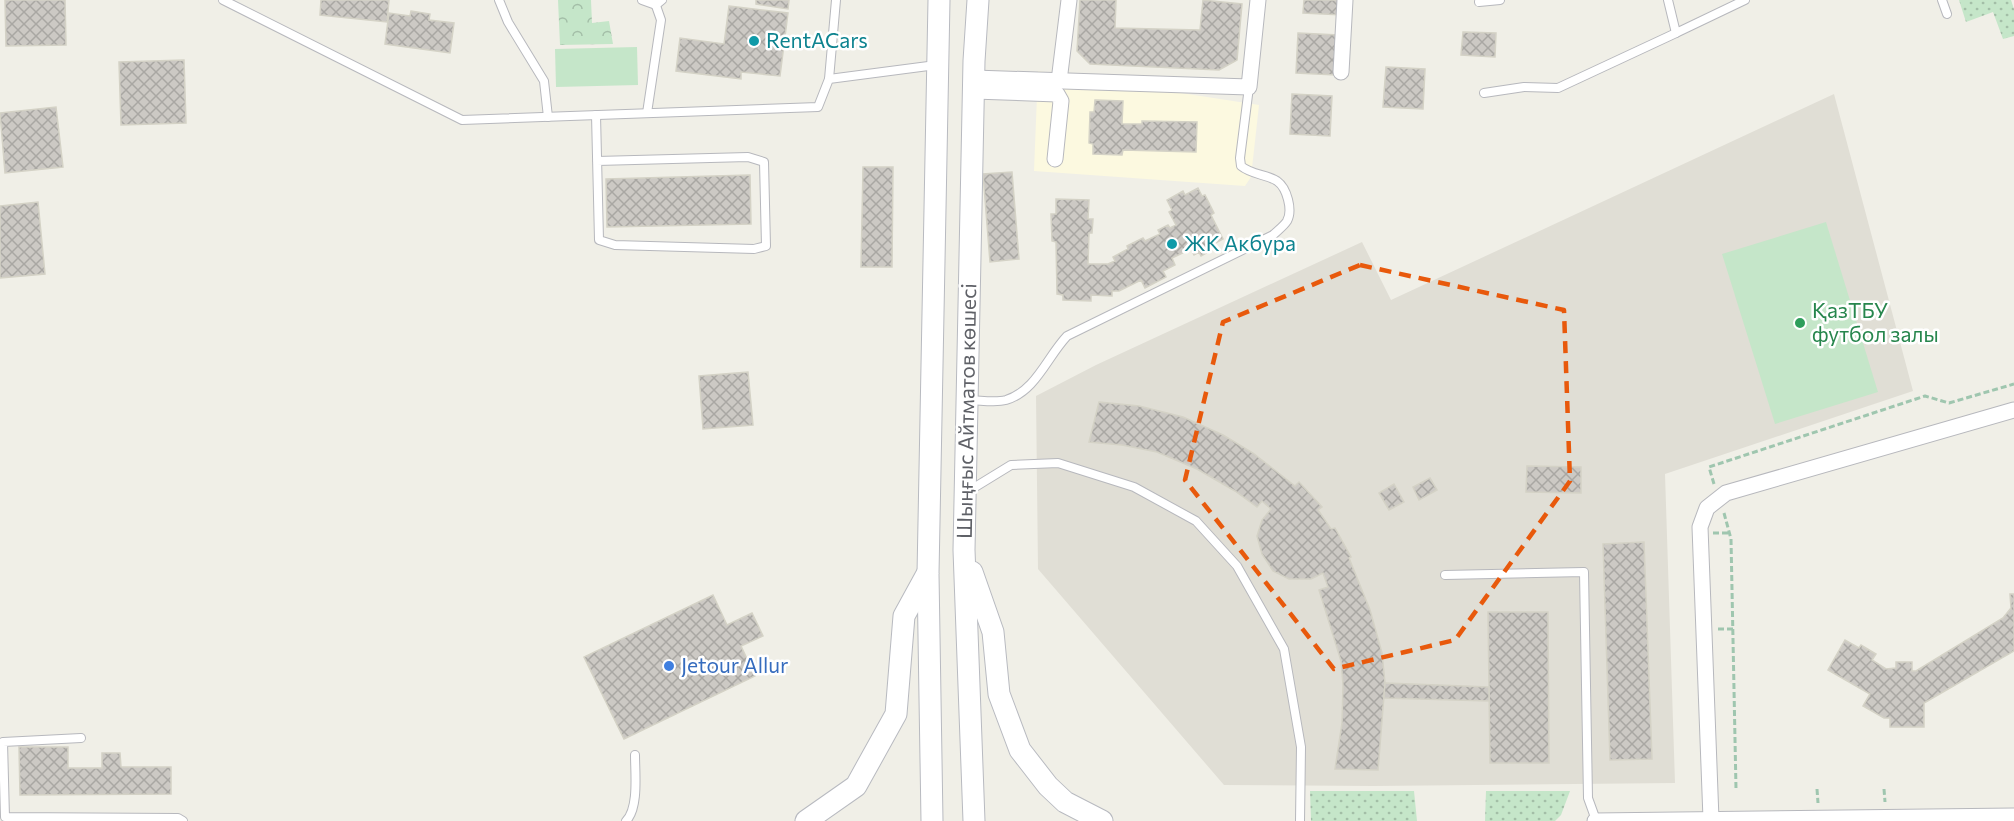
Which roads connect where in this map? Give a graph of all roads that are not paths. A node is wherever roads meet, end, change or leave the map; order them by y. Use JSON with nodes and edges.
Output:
{"nodes":[{"id":1,"x":223,"y":0,"type":"edge"},
{"id":2,"x":499,"y":0,"type":"edge"},
{"id":3,"x":642,"y":0,"type":"edge"},
{"id":4,"x":836,"y":0,"type":"edge"},
{"id":5,"x":930,"y":0,"type":"edge"},
{"id":6,"x":939,"y":0,"type":"edge"},
{"id":7,"x":978,"y":0,"type":"edge"},
{"id":8,"x":988,"y":0,"type":"edge"},
{"id":9,"x":1069,"y":0,"type":"edge"},
{"id":10,"x":1258,"y":0,"type":"edge"},
{"id":11,"x":1345,"y":0,"type":"edge"},
{"id":12,"x":1500,"y":0,"type":"edge"},
{"id":13,"x":1668,"y":0,"type":"edge"},
{"id":14,"x":1745,"y":0,"type":"edge"},
{"id":15,"x":1942,"y":0,"type":"edge"},
{"id":16,"x":657,"y":2,"type":"edge"},
{"id":17,"x":1479,"y":2,"type":"dead end"},
{"id":18,"x":235,"y":3,"type":"edge"},
{"id":19,"x":1947,"y":14,"type":"dead end"},
{"id":20,"x":939,"y":28,"type":"junction"},
{"id":21,"x":1676,"y":33,"type":"junction"},
{"id":22,"x":938,"y":65,"type":"junction"},
{"id":23,"x":1341,"y":72,"type":"dead end"},
{"id":24,"x":974,"y":76,"type":"junction"},
{"id":25,"x":829,"y":79,"type":"junction"},
{"id":26,"x":1059,"y":81,"type":"junction"},
{"id":27,"x":1249,"y":87,"type":"junction"},
{"id":28,"x":1484,"y":93,"type":"dead end"},
{"id":29,"x":647,"y":113,"type":"junction"},
{"id":30,"x":596,"y":115,"type":"junction"},
{"id":31,"x":548,"y":117,"type":"junction"},
{"id":32,"x":1055,"y":159,"type":"dead end"},
{"id":33,"x":597,"y":161,"type":"junction"},
{"id":34,"x":967,"y":400,"type":"junction"},
{"id":35,"x":2014,"y":410,"type":"edge"},
{"id":36,"x":966,"y":493,"type":"junction"},
{"id":37,"x":964,"y":550,"type":"junction"},
{"id":38,"x":928,"y":574,"type":"junction"},
{"id":39,"x":1445,"y":575,"type":"dead end"},
{"id":40,"x":81,"y":738,"type":"dead end"},
{"id":41,"x":635,"y":755,"type":"dead end"},
{"id":42,"x":2014,"y":816,"type":"edge"},
{"id":43,"x":1711,"y":819,"type":"junction"},
{"id":44,"x":1595,"y":820,"type":"edge"},
{"id":45,"x":183,"y":821,"type":"edge"},
{"id":46,"x":626,"y":821,"type":"edge"},
{"id":47,"x":806,"y":821,"type":"edge"},
{"id":48,"x":932,"y":821,"type":"edge"},
{"id":49,"x":974,"y":821,"type":"edge"},
{"id":50,"x":1102,"y":821,"type":"edge"},
{"id":51,"x":1300,"y":821,"type":"edge"}],
"edges":[{"from":1,"to":18,"type":"lane"},
{"from":2,"to":31,"type":"lane"},
{"from":3,"to":16,"type":"lane"},
{"from":4,"to":25,"type":"lane"},
{"from":5,"to":20,"type":"main road"},
{"from":6,"to":20,"type":"main road","name":"Шыңғыс Айтматов көшесі"},
{"from":7,"to":24,"type":"main road","name":"Шыңғыс Айтматов көшесі"},
{"from":8,"to":24,"type":"main road"},
{"from":9,"to":26,"type":"street"},
{"from":10,"to":27,"type":"street"},
{"from":11,"to":23,"type":"street"},
{"from":12,"to":17,"type":"lane"},
{"from":13,"to":21,"type":"lane"},
{"from":14,"to":21,"type":"lane"},
{"from":15,"to":19,"type":"lane"},
{"from":16,"to":29,"type":"lane"},
{"from":18,"to":31,"type":"lane"},
{"from":20,"to":22,"type":"main road","name":"Шыңғыс Айтматов көшесі"},
{"from":21,"to":28,"type":"lane"},
{"from":22,"to":25,"type":"lane"},
{"from":22,"to":38,"type":"main road","name":"Шыңғыс Айтматов көшесі"},
{"from":24,"to":26,"type":"street"},
{"from":24,"to":32,"type":"street"},
{"from":24,"to":34,"type":"main road","name":"Шыңғыс Айтматов көшесі"},
{"from":25,"to":29,"type":"lane"},
{"from":26,"to":27,"type":"street"},
{"from":27,"to":34,"type":"lane"},
{"from":29,"to":30,"type":"lane"},
{"from":30,"to":31,"type":"lane"},
{"from":30,"to":33,"type":"lane"},
{"from":33,"to":33,"type":"lane"},
{"from":34,"to":36,"type":"main road","name":"Шыңғыс Айтматов көшесі"},
{"from":35,"to":43,"type":"street"},
{"from":36,"to":37,"type":"main road","name":"Шыңғыс Айтматов көшесі"},
{"from":36,"to":51,"type":"lane"},
{"from":37,"to":49,"type":"main road","name":"Шыңғыс Айтматов көшесі"},
{"from":37,"to":50,"type":"main road"},
{"from":38,"to":47,"type":"main road"},
{"from":38,"to":48,"type":"main road","name":"Шыңғыс Айтматов көшесі"},
{"from":39,"to":44,"type":"lane"},
{"from":40,"to":45,"type":"lane"},
{"from":41,"to":46,"type":"lane"},
{"from":42,"to":43,"type":"street"},
{"from":43,"to":44,"type":"street"}]}
